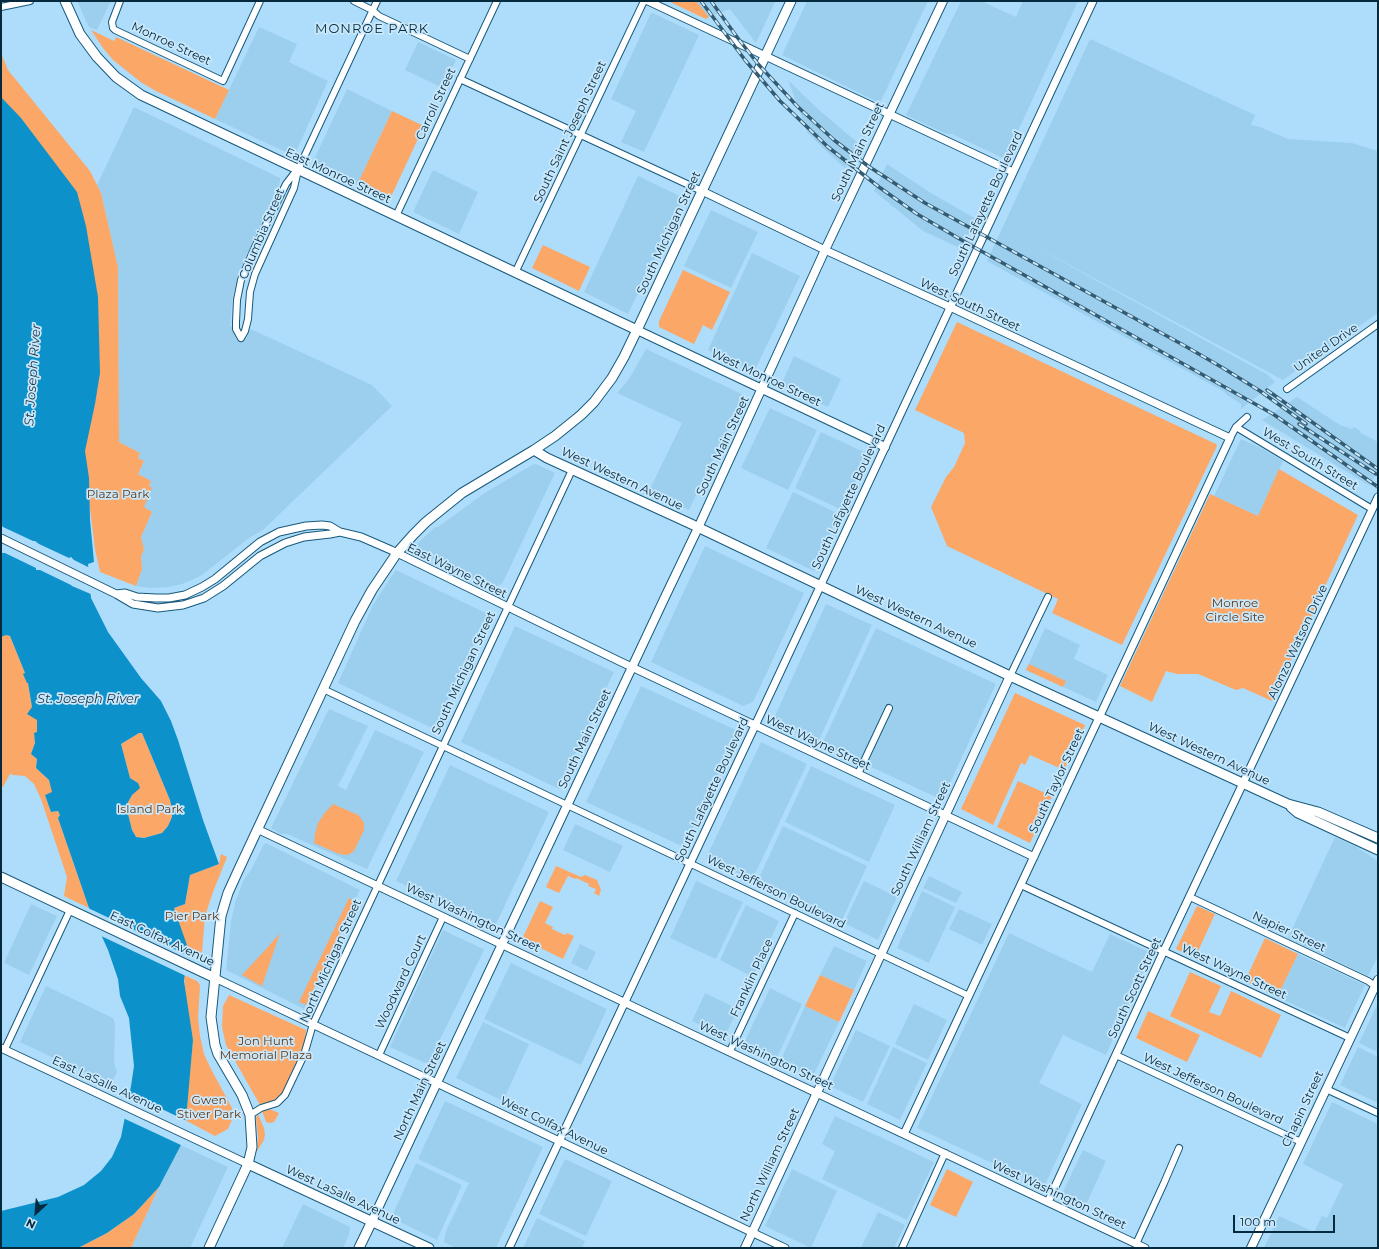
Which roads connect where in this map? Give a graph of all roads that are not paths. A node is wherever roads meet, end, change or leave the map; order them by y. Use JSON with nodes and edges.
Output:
{"nodes":[{"id":1,"x":30,"y":1,"type":"edge"},
{"id":2,"x":65,"y":1,"type":"edge"},
{"id":3,"x":120,"y":1,"type":"edge"},
{"id":4,"x":260,"y":1,"type":"edge"},
{"id":5,"x":354,"y":1,"type":"edge"},
{"id":6,"x":377,"y":1,"type":"edge"},
{"id":7,"x":497,"y":1,"type":"edge"},
{"id":8,"x":644,"y":1,"type":"edge"},
{"id":9,"x":648,"y":1,"type":"edge"},
{"id":10,"x":791,"y":1,"type":"edge"},
{"id":11,"x":942,"y":1,"type":"edge"},
{"id":12,"x":1093,"y":1,"type":"edge"},
{"id":13,"x":1,"y":7,"type":"edge"},
{"id":14,"x":372,"y":10,"type":"junction"},
{"id":15,"x":765,"y":56,"type":"junction"},
{"id":16,"x":470,"y":59,"type":"junction"},
{"id":17,"x":460,"y":79,"type":"junction"},
{"id":18,"x":889,"y":114,"type":"junction"},
{"id":19,"x":580,"y":135,"type":"junction"},
{"id":20,"x":298,"y":170,"type":"junction"},
{"id":21,"x":1013,"y":172,"type":"junction"},
{"id":22,"x":702,"y":191,"type":"junction"},
{"id":23,"x":396,"y":216,"type":"junction"},
{"id":24,"x":825,"y":250,"type":"junction"},
{"id":25,"x":515,"y":273,"type":"junction"},
{"id":26,"x":950,"y":307,"type":"junction"},
{"id":27,"x":1378,"y":324,"type":"edge"},
{"id":28,"x":637,"y":330,"type":"junction"},
{"id":29,"x":763,"y":389,"type":"junction"},
{"id":30,"x":1287,"y":389,"type":"dead end"},
{"id":31,"x":1247,"y":417,"type":"dead end"},
{"id":32,"x":1236,"y":427,"type":"junction"},
{"id":33,"x":1230,"y":438,"type":"junction"},
{"id":34,"x":885,"y":447,"type":"junction"},
{"id":35,"x":534,"y":450,"type":"junction"},
{"id":36,"x":572,"y":470,"type":"junction"},
{"id":37,"x":1378,"y":497,"type":"edge"},
{"id":38,"x":1372,"y":509,"type":"junction"},
{"id":39,"x":698,"y":528,"type":"junction"},
{"id":40,"x":340,"y":532,"type":"junction"},
{"id":41,"x":1,"y":538,"type":"edge"},
{"id":42,"x":398,"y":553,"type":"junction"},
{"id":43,"x":820,"y":585,"type":"junction"},
{"id":44,"x":116,"y":594,"type":"junction"},
{"id":45,"x":1048,"y":597,"type":"dead end"},
{"id":46,"x":507,"y":608,"type":"junction"},
{"id":47,"x":632,"y":667,"type":"junction"},
{"id":48,"x":1010,"y":676,"type":"junction"},
{"id":49,"x":323,"y":689,"type":"junction"},
{"id":50,"x":889,"y":708,"type":"dead end"},
{"id":51,"x":1099,"y":716,"type":"junction"},
{"id":52,"x":755,"y":726,"type":"junction"},
{"id":53,"x":442,"y":746,"type":"junction"},
{"id":54,"x":858,"y":774,"type":"junction"},
{"id":55,"x":1244,"y":784,"type":"junction"},
{"id":56,"x":567,"y":804,"type":"junction"},
{"id":57,"x":1288,"y":804,"type":"junction"},
{"id":58,"x":946,"y":815,"type":"junction"},
{"id":59,"x":257,"y":829,"type":"junction"},
{"id":60,"x":1376,"y":837,"type":"edge"},
{"id":61,"x":1363,"y":843,"type":"junction"},
{"id":62,"x":1378,"y":850,"type":"edge"},
{"id":63,"x":1378,"y":854,"type":"edge"},
{"id":64,"x":1034,"y":857,"type":"junction"},
{"id":65,"x":690,"y":863,"type":"junction"},
{"id":66,"x":1,"y":877,"type":"edge"},
{"id":67,"x":1021,"y":885,"type":"junction"},
{"id":68,"x":377,"y":886,"type":"junction"},
{"id":69,"x":1190,"y":897,"type":"junction"},
{"id":70,"x":70,"y":910,"type":"junction"},
{"id":71,"x":795,"y":913,"type":"junction"},
{"id":72,"x":443,"y":917,"type":"junction"},
{"id":73,"x":502,"y":944,"type":"junction"},
{"id":74,"x":1164,"y":952,"type":"junction"},
{"id":75,"x":881,"y":954,"type":"junction"},
{"id":76,"x":215,"y":978,"type":"junction"},
{"id":77,"x":1377,"y":984,"type":"edge"},
{"id":78,"x":969,"y":996,"type":"junction"},
{"id":79,"x":624,"y":1002,"type":"junction"},
{"id":80,"x":313,"y":1024,"type":"junction"},
{"id":81,"x":1350,"y":1038,"type":"junction"},
{"id":82,"x":3,"y":1049,"type":"edge"},
{"id":83,"x":730,"y":1052,"type":"junction"},
{"id":84,"x":379,"y":1055,"type":"junction"},
{"id":85,"x":1116,"y":1055,"type":"junction"},
{"id":86,"x":437,"y":1083,"type":"junction"},
{"id":87,"x":1326,"y":1089,"type":"junction"},
{"id":88,"x":817,"y":1092,"type":"junction"},
{"id":89,"x":1378,"y":1113,"type":"edge"},
{"id":90,"x":250,"y":1115,"type":"junction"},
{"id":91,"x":904,"y":1134,"type":"junction"},
{"id":92,"x":558,"y":1141,"type":"junction"},
{"id":93,"x":1300,"y":1142,"type":"junction"},
{"id":94,"x":1179,"y":1148,"type":"dead end"},
{"id":95,"x":945,"y":1153,"type":"junction"},
{"id":96,"x":248,"y":1164,"type":"junction"},
{"id":97,"x":1048,"y":1202,"type":"junction"},
{"id":98,"x":372,"y":1221,"type":"junction"},
{"id":99,"x":752,"y":1232,"type":"junction"},
{"id":100,"x":1136,"y":1244,"type":"junction"},
{"id":101,"x":209,"y":1248,"type":"edge"},
{"id":102,"x":359,"y":1248,"type":"edge"},
{"id":103,"x":429,"y":1248,"type":"edge"},
{"id":104,"x":509,"y":1248,"type":"edge"},
{"id":105,"x":745,"y":1248,"type":"edge"},
{"id":106,"x":785,"y":1248,"type":"edge"},
{"id":107,"x":902,"y":1248,"type":"edge"},
{"id":108,"x":1145,"y":1248,"type":"edge"},
{"id":109,"x":1251,"y":1248,"type":"edge"}],
"edges":[{"from":1,"to":13,"type":"street"},
{"from":2,"to":20,"type":"main road","name":"East Monroe Street"},
{"from":3,"to":4,"type":"street","name":"Monroe Street"},
{"from":5,"to":14,"type":"street"},
{"from":6,"to":14,"type":"street","name":"Columbia Street"},
{"from":7,"to":16,"type":"street","name":"Carroll Street"},
{"from":8,"to":19,"type":"street","name":"South Saint Joseph Street"},
{"from":9,"to":15,"type":"street"},
{"from":10,"to":15,"type":"main road","name":"South Michigan Street"},
{"from":11,"to":18,"type":"main road","name":"South Main Street"},
{"from":12,"to":21,"type":"street","name":"South Lafayette Boulevard"},
{"from":14,"to":16,"type":"street"},
{"from":14,"to":20,"type":"street","name":"Columbia Street"},
{"from":15,"to":18,"type":"street"},
{"from":15,"to":22,"type":"main road","name":"South Michigan Street"},
{"from":16,"to":17,"type":"street","name":"Carroll Street"},
{"from":17,"to":19,"type":"street"},
{"from":17,"to":23,"type":"street","name":"Carroll Street"},
{"from":18,"to":21,"type":"street"},
{"from":18,"to":24,"type":"main road","name":"South Main Street"},
{"from":19,"to":22,"type":"street"},
{"from":19,"to":25,"type":"street","name":"South Saint Joseph Street"},
{"from":20,"to":20,"type":"street","name":"Columbia Street"},
{"from":20,"to":23,"type":"main road","name":"East Monroe Street"},
{"from":21,"to":26,"type":"street","name":"South Lafayette Boulevard"},
{"from":22,"to":24,"type":"street","name":"West South Street"},
{"from":22,"to":28,"type":"main road","name":"South Michigan Street"},
{"from":23,"to":25,"type":"main road","name":"East Monroe Street"},
{"from":24,"to":26,"type":"street","name":"West South Street"},
{"from":24,"to":29,"type":"main road","name":"South Main Street"},
{"from":25,"to":28,"type":"main road","name":"East Monroe Street"},
{"from":26,"to":33,"type":"street","name":"West South Street"},
{"from":26,"to":34,"type":"street","name":"South Lafayette Boulevard"},
{"from":27,"to":30,"type":"street","name":"United Drive"},
{"from":28,"to":29,"type":"main road","name":"West Monroe Street"},
{"from":28,"to":35,"type":"main road","name":"South Michigan Street"},
{"from":29,"to":34,"type":"main road","name":"West Monroe Street"},
{"from":29,"to":39,"type":"main road","name":"South Main Street"},
{"from":31,"to":32,"type":"street"},
{"from":32,"to":33,"type":"street"},
{"from":32,"to":38,"type":"street","name":"West South Street"},
{"from":33,"to":51,"type":"street","name":"South Taylor Street"},
{"from":34,"to":43,"type":"street","name":"South Lafayette Boulevard"},
{"from":35,"to":36,"type":"main road","name":"West Western Avenue"},
{"from":35,"to":42,"type":"main road","name":"South Michigan Street"},
{"from":36,"to":39,"type":"main road","name":"West Western Avenue"},
{"from":36,"to":46,"type":"street","name":"South Michigan Street"},
{"from":37,"to":38,"type":"street"},
{"from":38,"to":55,"type":"street","name":"Alonzo Watson Drive"},
{"from":39,"to":43,"type":"main road","name":"West Western Avenue"},
{"from":39,"to":47,"type":"main road","name":"South Main Street"},
{"from":40,"to":42,"type":"street","name":"East Wayne Street"},
{"from":40,"to":44,"type":"street"},
{"from":40,"to":44,"type":"street"},
{"from":41,"to":44,"type":"street"},
{"from":42,"to":46,"type":"street","name":"East Wayne Street"},
{"from":42,"to":49,"type":"main road","name":"South Michigan Street"},
{"from":43,"to":48,"type":"main road","name":"West Western Avenue"},
{"from":43,"to":52,"type":"street","name":"South Lafayette Boulevard"},
{"from":45,"to":48,"type":"street","name":"South William Street"},
{"from":46,"to":47,"type":"street","name":"West Wayne Street"},
{"from":46,"to":53,"type":"street","name":"South Michigan Street"},
{"from":47,"to":52,"type":"street","name":"West Wayne Street"},
{"from":47,"to":56,"type":"main road","name":"South Main Street"},
{"from":48,"to":51,"type":"main road","name":"West Western Avenue"},
{"from":48,"to":58,"type":"main road","name":"South William Street"},
{"from":49,"to":53,"type":"street","name":"West Jefferson Boulevard"},
{"from":49,"to":59,"type":"main road","name":"South Michigan Street"},
{"from":50,"to":54,"type":"street"},
{"from":51,"to":55,"type":"main road","name":"West Western Avenue"},
{"from":51,"to":64,"type":"street","name":"South Taylor Street"},
{"from":52,"to":54,"type":"street","name":"West Wayne Street"},
{"from":52,"to":65,"type":"street","name":"South Lafayette Boulevard"},
{"from":53,"to":56,"type":"street","name":"West Jefferson Boulevard"},
{"from":53,"to":68,"type":"street","name":"South Michigan Street"},
{"from":54,"to":58,"type":"street","name":"West Wayne Street"},
{"from":55,"to":57,"type":"main road","name":"West Western Avenue"},
{"from":55,"to":69,"type":"street","name":"South Scott Street"},
{"from":56,"to":65,"type":"street","name":"West Jefferson Boulevard"},
{"from":56,"to":73,"type":"main road","name":"South Main Street"},
{"from":57,"to":60,"type":"main road","name":"West Western Avenue"},
{"from":57,"to":61,"type":"main road","name":"West Western Avenue"},
{"from":58,"to":64,"type":"street","name":"West Wayne Street"},
{"from":58,"to":75,"type":"main road","name":"South William Street"},
{"from":59,"to":68,"type":"street","name":"West Washington Street"},
{"from":59,"to":76,"type":"main road","name":"South Michigan Street"},
{"from":61,"to":62,"type":"main road","name":"West Western Avenue"},
{"from":61,"to":63,"type":"main road"},
{"from":64,"to":67,"type":"street","name":"South Taylor Street"},
{"from":65,"to":71,"type":"street","name":"West Jefferson Boulevard"},
{"from":65,"to":79,"type":"street","name":"South Lafayette Boulevard"},
{"from":66,"to":70,"type":"main road","name":"East Colfax Avenue"},
{"from":67,"to":74,"type":"street","name":"West Wayne Street"},
{"from":67,"to":78,"type":"street","name":"South Taylor Street"},
{"from":68,"to":72,"type":"street","name":"West Washington Street"},
{"from":68,"to":80,"type":"street","name":"North Michigan Street"},
{"from":69,"to":74,"type":"street","name":"South Scott Street"},
{"from":69,"to":77,"type":"street","name":"Napier Street"},
{"from":70,"to":76,"type":"main road","name":"East Colfax Avenue"},
{"from":70,"to":82,"type":"street"},
{"from":71,"to":75,"type":"street","name":"West Jefferson Boulevard"},
{"from":71,"to":83,"type":"street","name":"Franklin Place"},
{"from":72,"to":73,"type":"street","name":"West Washington Street"},
{"from":72,"to":84,"type":"street","name":"Woodward Court"},
{"from":73,"to":79,"type":"street","name":"West Washington Street"},
{"from":73,"to":86,"type":"main road","name":"North Main Street"},
{"from":74,"to":81,"type":"street","name":"West Wayne Street"},
{"from":74,"to":85,"type":"street","name":"South Scott Street"},
{"from":75,"to":78,"type":"street","name":"West Jefferson Boulevard"},
{"from":75,"to":88,"type":"main road","name":"South William Street"},
{"from":76,"to":80,"type":"street","name":"East Colfax Avenue"},
{"from":76,"to":90,"type":"main road","name":"South Michigan Street"},
{"from":77,"to":81,"type":"main road","name":"Chapin Street"},
{"from":78,"to":91,"type":"street","name":"South Taylor Street"},
{"from":79,"to":83,"type":"street","name":"West Washington Street"},
{"from":79,"to":92,"type":"street","name":"South Lafayette Boulevard"},
{"from":80,"to":84,"type":"street","name":"West Colfax Avenue"},
{"from":80,"to":90,"type":"street","name":"North Michigan Street"},
{"from":81,"to":87,"type":"main road","name":"Chapin Street"},
{"from":82,"to":96,"type":"street","name":"East LaSalle Avenue"},
{"from":83,"to":88,"type":"street","name":"West Washington Street"},
{"from":84,"to":86,"type":"street","name":"West Colfax Avenue"},
{"from":85,"to":93,"type":"street","name":"West Jefferson Boulevard"},
{"from":85,"to":97,"type":"street","name":"South Scott Street"},
{"from":86,"to":92,"type":"street","name":"West Colfax Avenue"},
{"from":86,"to":98,"type":"main road","name":"North Main Street"},
{"from":87,"to":89,"type":"street"},
{"from":87,"to":93,"type":"main road","name":"Chapin Street"},
{"from":88,"to":91,"type":"street","name":"West Washington Street"},
{"from":88,"to":99,"type":"main road","name":"North William Street"},
{"from":90,"to":96,"type":"main road","name":"South Michigan Street"},
{"from":91,"to":95,"type":"street","name":"West Washington Street"},
{"from":92,"to":99,"type":"street","name":"West Colfax Avenue"},
{"from":92,"to":104,"type":"street","name":"South Lafayette Boulevard"},
{"from":93,"to":109,"type":"main road","name":"Chapin Street"},
{"from":94,"to":100,"type":"street"},
{"from":95,"to":97,"type":"street","name":"West Washington Street"},
{"from":95,"to":107,"type":"street"},
{"from":96,"to":98,"type":"main road","name":"West LaSalle Avenue"},
{"from":96,"to":101,"type":"main road","name":"South Michigan Street"},
{"from":97,"to":100,"type":"street","name":"West Washington Street"},
{"from":98,"to":102,"type":"main road","name":"North Main Street"},
{"from":98,"to":103,"type":"main road","name":"West LaSalle Avenue"},
{"from":99,"to":105,"type":"main road","name":"North William Street"},
{"from":99,"to":106,"type":"street","name":"West Colfax Avenue"},
{"from":100,"to":108,"type":"street","name":"West Washington Street"}]}
